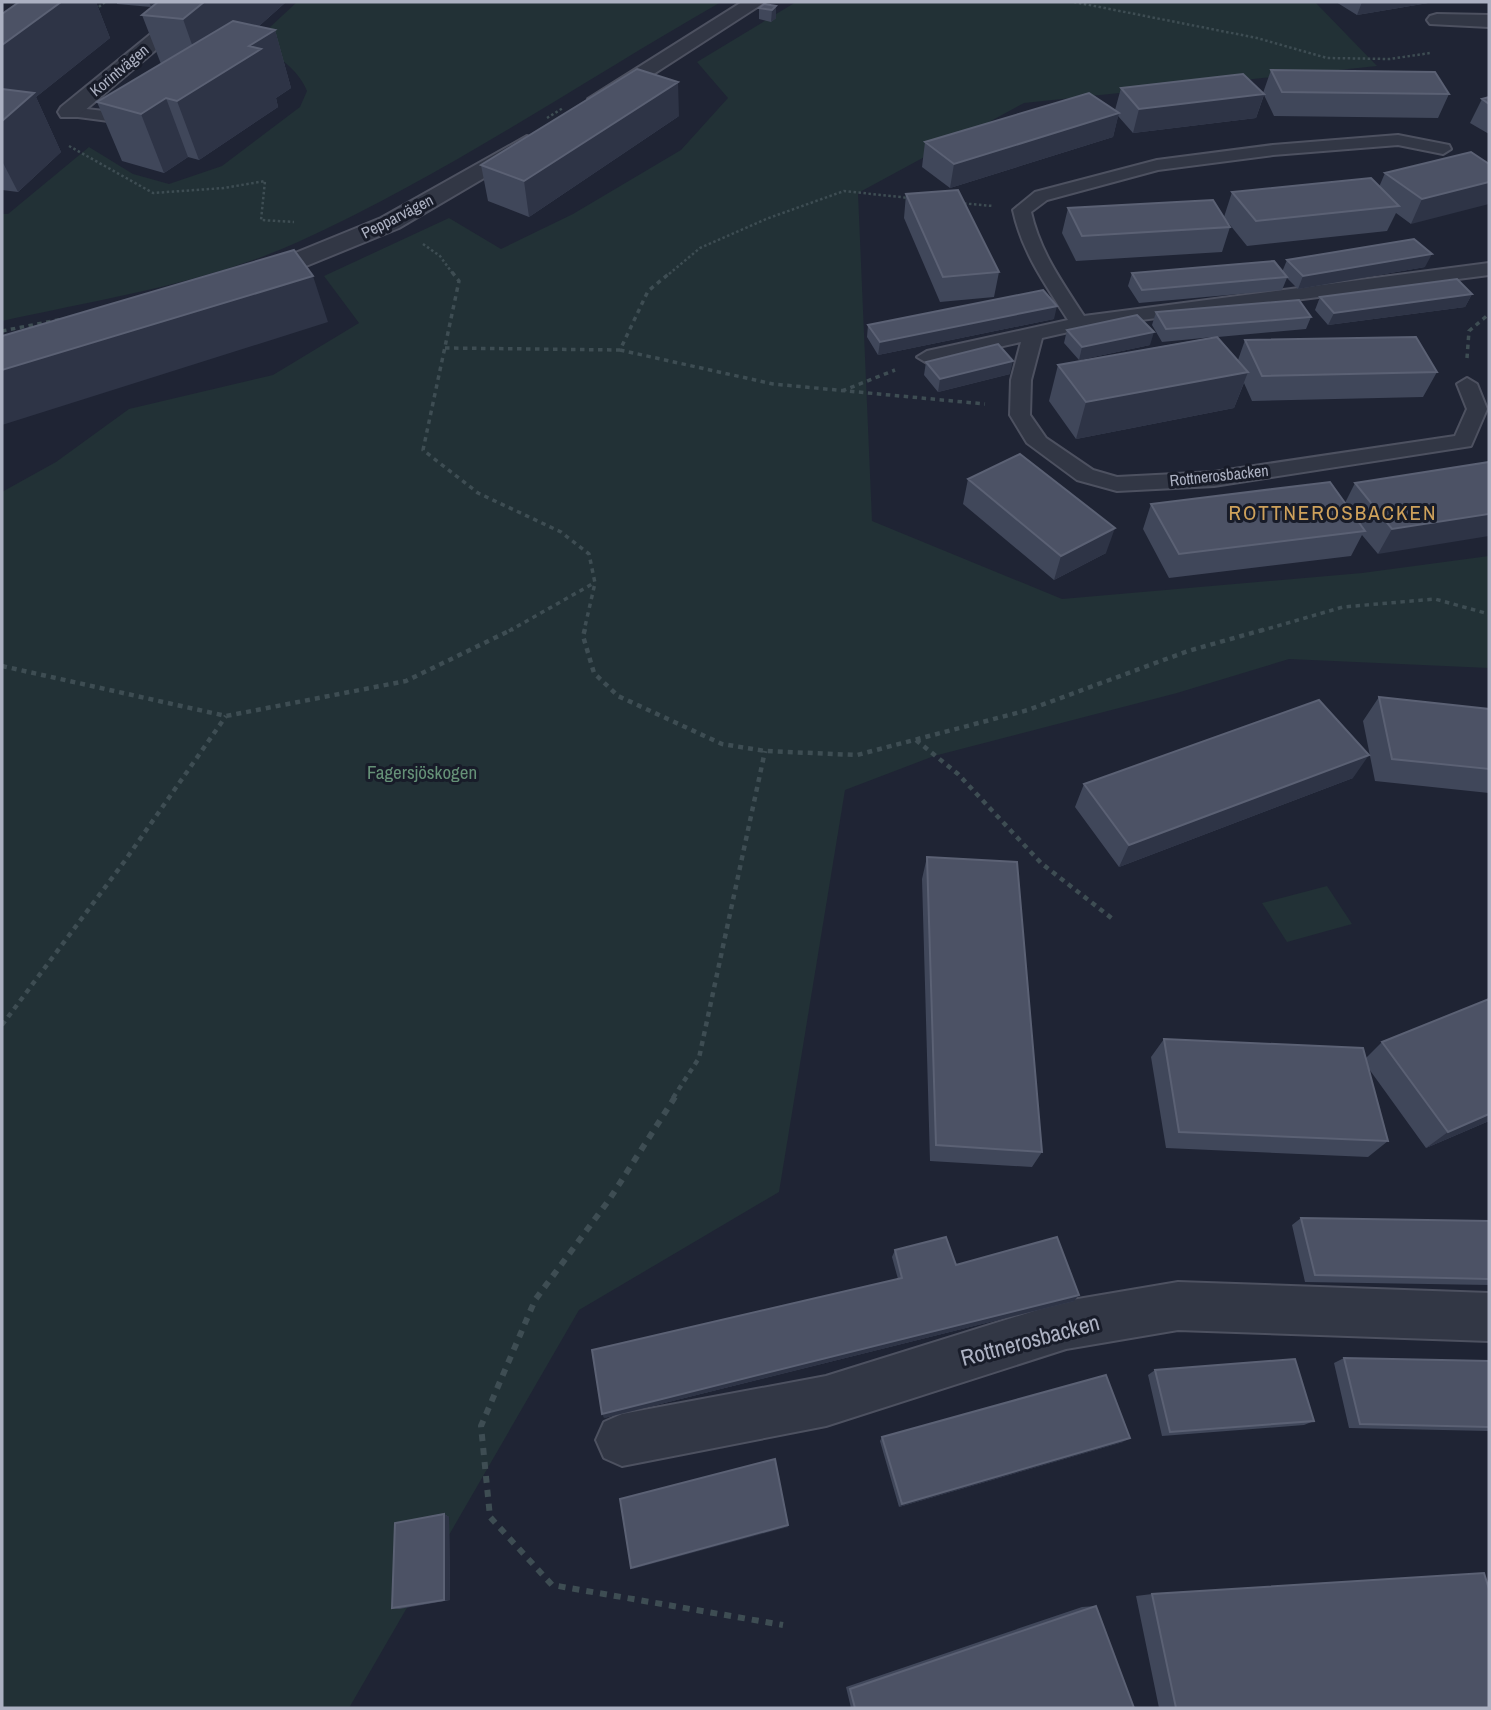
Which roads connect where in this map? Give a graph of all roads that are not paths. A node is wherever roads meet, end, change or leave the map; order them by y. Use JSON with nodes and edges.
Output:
{"nodes":[{"id":1,"x":202,"y":2,"type":"edge"},
{"id":2,"x":755,"y":2,"type":"edge"},
{"id":3,"x":1437,"y":20,"type":"dead end"},
{"id":4,"x":1489,"y":21,"type":"edge"},
{"id":5,"x":69,"y":112,"type":"joint"},
{"id":6,"x":578,"y":112,"type":"edge"},
{"id":7,"x":145,"y":120,"type":"edge"},
{"id":8,"x":544,"y":133,"type":"edge"},
{"id":9,"x":1443,"y":149,"type":"dead end"},
{"id":10,"x":1489,"y":269,"type":"edge"},
{"id":11,"x":231,"y":287,"type":"edge"},
{"id":12,"x":1079,"y":323,"type":"junction"},
{"id":13,"x":1033,"y":334,"type":"junction"},
{"id":14,"x":927,"y":357,"type":"road end"},
{"id":15,"x":1467,"y":384,"type":"road end"},
{"id":16,"x":1489,"y":1317,"type":"edge"},
{"id":17,"x":622,"y":1440,"type":"dead end"}],
"edges":[{"from":1,"to":5,"type":"street","name":"Korintvägen"},
{"from":2,"to":6,"type":"street"},
{"from":3,"to":4,"type":"street"},
{"from":5,"to":7,"type":"lane"},
{"from":8,"to":11,"type":"street","name":"Pepparvägen"},
{"from":9,"to":12,"type":"lane"},
{"from":10,"to":12,"type":"lane"},
{"from":12,"to":13,"type":"lane"},
{"from":13,"to":14,"type":"lane"},
{"from":13,"to":15,"type":"lane","name":"Rottnerosbacken"},
{"from":16,"to":17,"type":"street","name":"Rottnerosbacken"}]}
